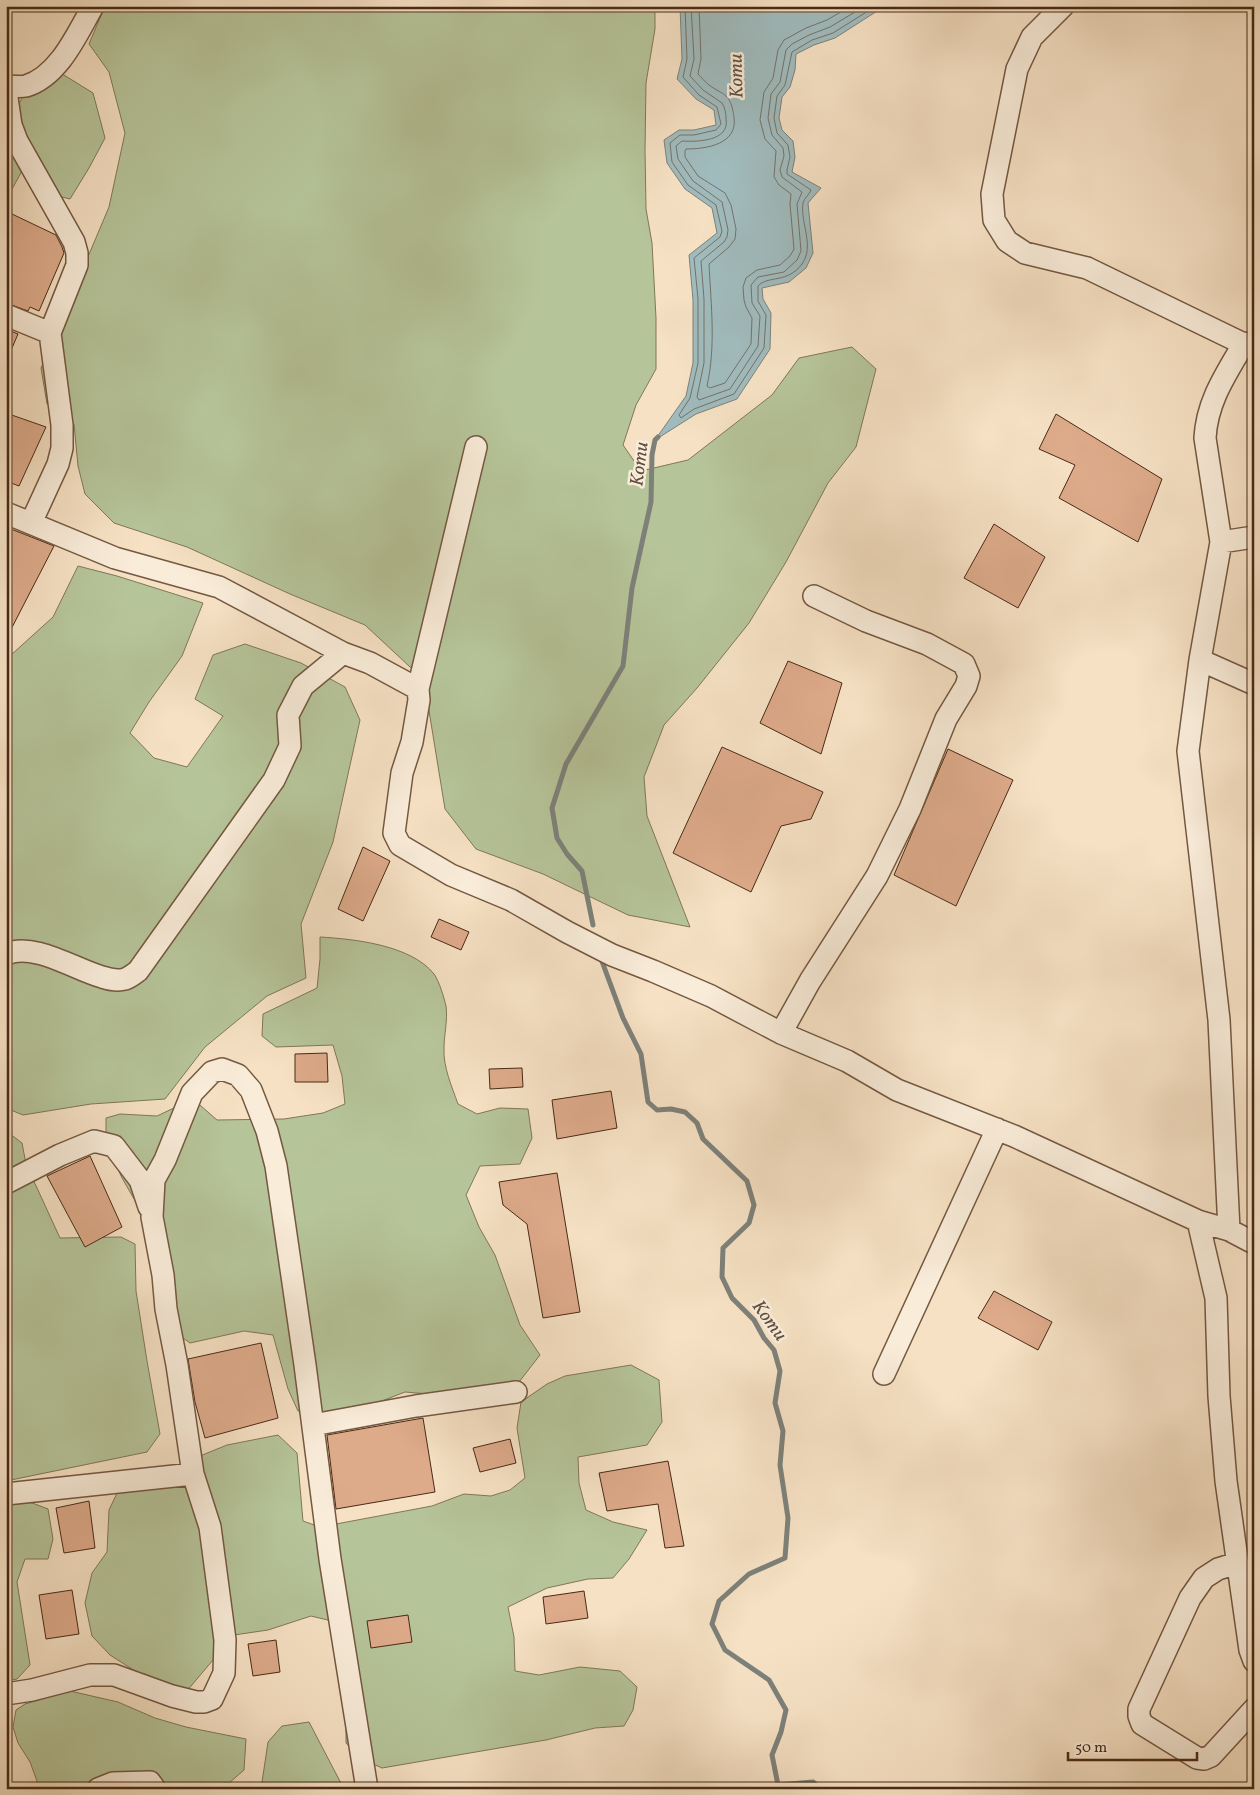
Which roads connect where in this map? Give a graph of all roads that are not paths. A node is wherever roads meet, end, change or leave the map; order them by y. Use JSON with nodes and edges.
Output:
{"nodes":[{"id":1,"x":93,"y":6,"type":"edge"},
{"id":2,"x":1063,"y":6,"type":"edge"},
{"id":3,"x":6,"y":86,"type":"edge"},
{"id":4,"x":6,"y":91,"type":"edge"},
{"id":5,"x":6,"y":315,"type":"edge"},
{"id":6,"x":50,"y":333,"type":"junction"},
{"id":7,"x":1249,"y":346,"type":"edge"},
{"id":8,"x":476,"y":447,"type":"dead end"},
{"id":9,"x":6,"y":513,"type":"edge"},
{"id":10,"x":30,"y":523,"type":"junction"},
{"id":11,"x":1254,"y":537,"type":"edge"},
{"id":12,"x":1220,"y":542,"type":"junction"},
{"id":13,"x":814,"y":596,"type":"dead end"},
{"id":14,"x":343,"y":653,"type":"junction"},
{"id":15,"x":1200,"y":660,"type":"junction"},
{"id":16,"x":1254,"y":684,"type":"edge"},
{"id":17,"x":418,"y":688,"type":"junction"},
{"id":18,"x":6,"y":954,"type":"edge"},
{"id":19,"x":781,"y":1032,"type":"junction"},
{"id":20,"x":997,"y":1129,"type":"junction"},
{"id":21,"x":6,"y":1183,"type":"edge"},
{"id":22,"x":152,"y":1217,"type":"junction"},
{"id":23,"x":1198,"y":1221,"type":"junction"},
{"id":24,"x":1229,"y":1230,"type":"junction"},
{"id":25,"x":1254,"y":1244,"type":"edge"},
{"id":26,"x":884,"y":1374,"type":"dead end"},
{"id":27,"x":516,"y":1392,"type":"dead end"},
{"id":28,"x":313,"y":1424,"type":"junction"},
{"id":29,"x":193,"y":1474,"type":"junction"},
{"id":30,"x":6,"y":1494,"type":"edge"},
{"id":31,"x":1237,"y":1563,"type":"junction"},
{"id":32,"x":1254,"y":1661,"type":"edge"},
{"id":33,"x":6,"y":1694,"type":"edge"},
{"id":34,"x":1254,"y":1709,"type":"edge"},
{"id":35,"x":98,"y":1789,"type":"edge"},
{"id":36,"x":155,"y":1789,"type":"edge"},
{"id":37,"x":367,"y":1789,"type":"edge"}],
"edges":[{"from":1,"to":3,"type":"street"},
{"from":2,"to":7,"type":"street"},
{"from":4,"to":6,"type":"street"},
{"from":5,"to":6,"type":"street"},
{"from":6,"to":10,"type":"street"},
{"from":7,"to":12,"type":"street"},
{"from":8,"to":17,"type":"street"},
{"from":9,"to":10,"type":"street"},
{"from":10,"to":14,"type":"street"},
{"from":11,"to":12,"type":"street"},
{"from":12,"to":15,"type":"street"},
{"from":13,"to":19,"type":"street"},
{"from":14,"to":17,"type":"street"},
{"from":14,"to":18,"type":"street"},
{"from":15,"to":16,"type":"street"},
{"from":15,"to":24,"type":"street"},
{"from":17,"to":19,"type":"street"},
{"from":19,"to":20,"type":"street"},
{"from":20,"to":23,"type":"street"},
{"from":20,"to":26,"type":"street"},
{"from":21,"to":22,"type":"street"},
{"from":22,"to":28,"type":"street"},
{"from":22,"to":29,"type":"street"},
{"from":23,"to":24,"type":"street"},
{"from":23,"to":31,"type":"street"},
{"from":24,"to":25,"type":"street"},
{"from":27,"to":28,"type":"street"},
{"from":28,"to":37,"type":"street"},
{"from":29,"to":30,"type":"street"},
{"from":29,"to":33,"type":"street"},
{"from":31,"to":32,"type":"street"},
{"from":31,"to":34,"type":"street"},
{"from":35,"to":36,"type":"street"}]}
